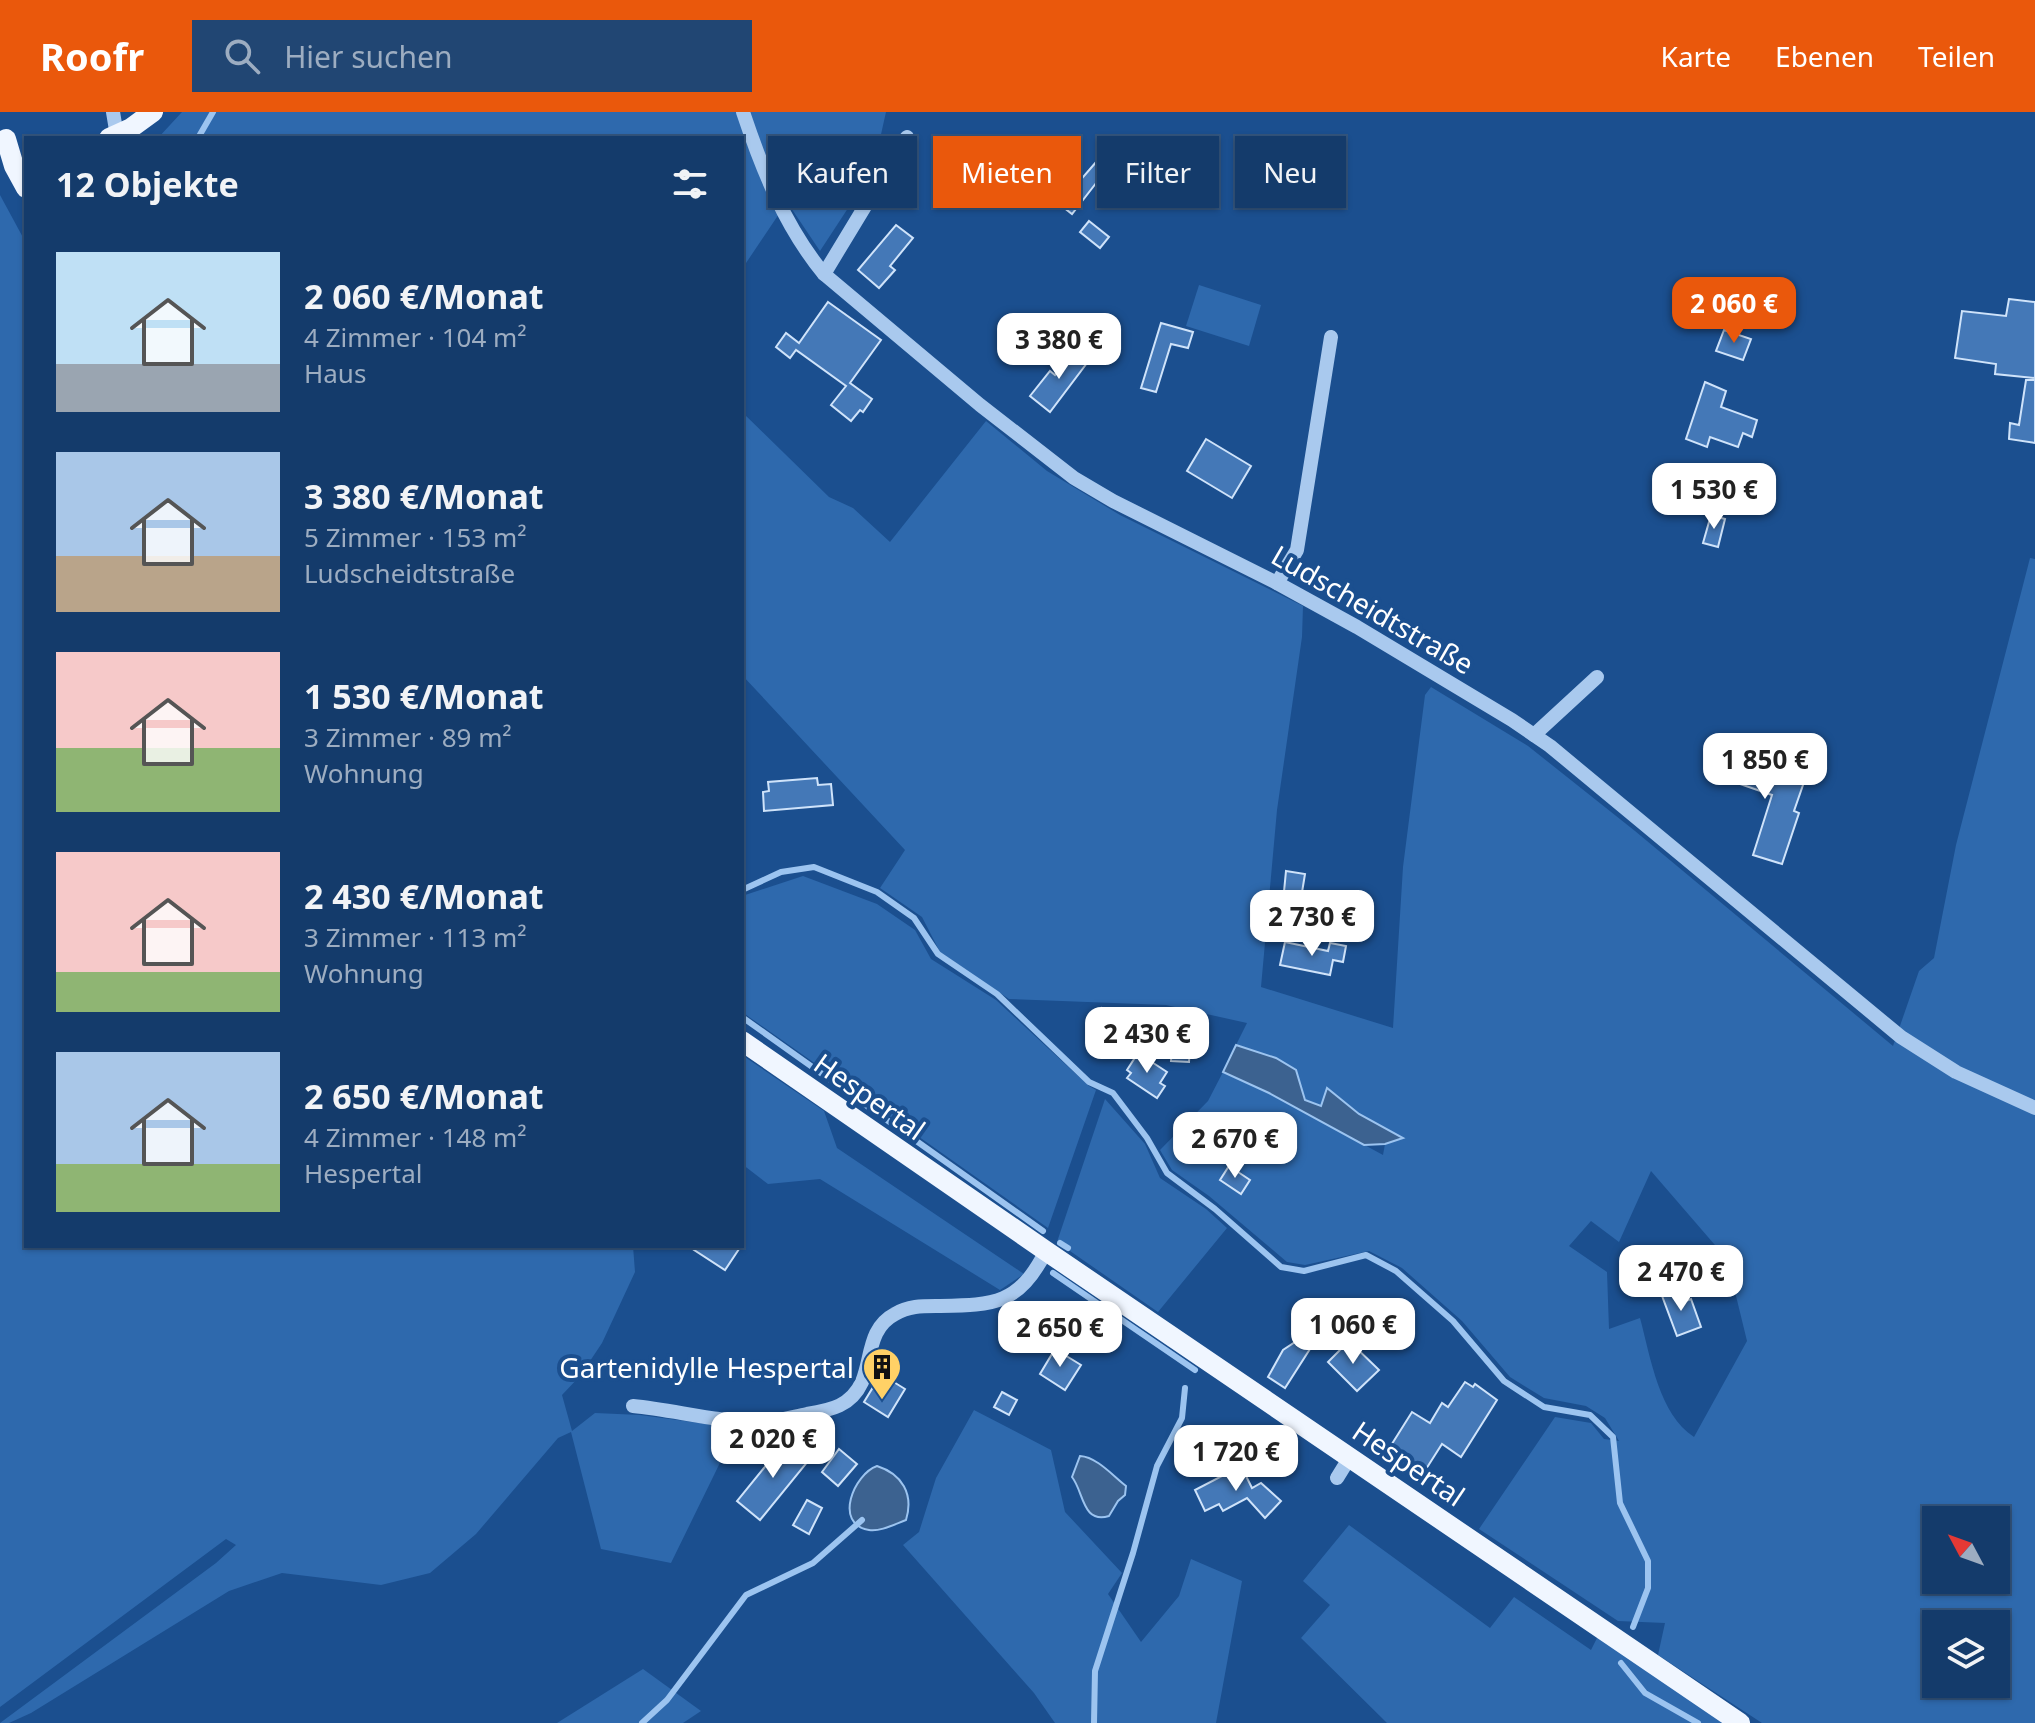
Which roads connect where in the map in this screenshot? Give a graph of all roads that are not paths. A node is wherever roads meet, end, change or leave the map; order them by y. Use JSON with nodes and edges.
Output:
{"nodes":[{"id":1,"x":113,"y":112,"type":"edge"},
{"id":2,"x":153,"y":112,"type":"edge"},
{"id":3,"x":743,"y":112,"type":"edge"},
{"id":4,"x":113,"y":136,"type":"edge"},
{"id":5,"x":115,"y":136,"type":"edge"},
{"id":6,"x":11,"y":139,"type":"edge"},
{"id":7,"x":24,"y":184,"type":"edge"},
{"id":8,"x":864,"y":208,"type":"edge"},
{"id":9,"x":824,"y":274,"type":"junction"},
{"id":10,"x":1331,"y":337,"type":"dead end"},
{"id":11,"x":1277,"y":583,"type":"junction"},
{"id":12,"x":1597,"y":677,"type":"dead end"},
{"id":13,"x":1534,"y":735,"type":"junction"},
{"id":14,"x":744,"y":1042,"type":"edge"},
{"id":15,"x":2035,"y":1108,"type":"edge"},
{"id":16,"x":1046,"y":1251,"type":"junction"},
{"id":17,"x":633,"y":1406,"type":"dead end"},
{"id":18,"x":1350,"y":1457,"type":"junction"},
{"id":19,"x":1337,"y":1478,"type":"dead end"},
{"id":20,"x":1740,"y":1723,"type":"edge"}],
"edges":[{"from":1,"to":4,"type":"street"},
{"from":2,"to":5,"type":"main road"},
{"from":3,"to":9,"type":"street","name":"Ludscheidtstraße"},
{"from":6,"to":7,"type":"main road"},
{"from":8,"to":9,"type":"street"},
{"from":9,"to":11,"type":"street","name":"Ludscheidtstraße"},
{"from":10,"to":11,"type":"street"},
{"from":11,"to":13,"type":"street","name":"Ludscheidtstraße"},
{"from":12,"to":13,"type":"street"},
{"from":13,"to":15,"type":"street","name":"Ludscheidtstraße"},
{"from":14,"to":16,"type":"main road","name":"Hespertal"},
{"from":16,"to":17,"type":"street"},
{"from":16,"to":18,"type":"main road","name":"Hespertal"},
{"from":18,"to":19,"type":"street"},
{"from":18,"to":20,"type":"main road","name":"Hespertal"}]}
